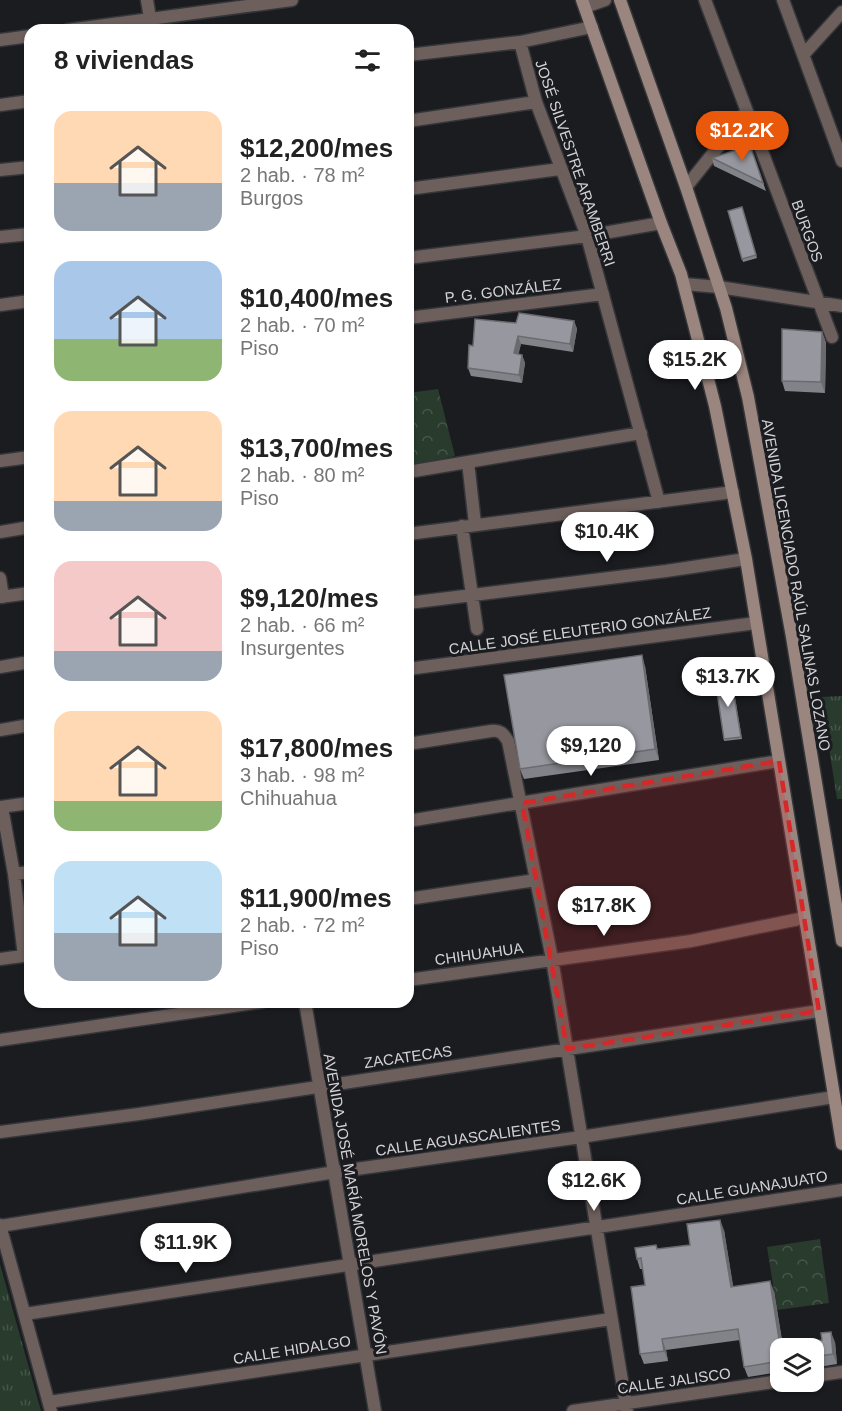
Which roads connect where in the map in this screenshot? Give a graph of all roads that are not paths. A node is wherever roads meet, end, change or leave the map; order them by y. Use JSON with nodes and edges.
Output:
{"nodes":[{"id":1,"x":147,"y":0,"type":"edge"},
{"id":2,"x":292,"y":0,"type":"edge"},
{"id":3,"x":605,"y":0,"type":"edge"},
{"id":4,"x":620,"y":0,"type":"edge"},
{"id":5,"x":705,"y":0,"type":"edge"},
{"id":6,"x":783,"y":0,"type":"edge"},
{"id":7,"x":583,"y":4,"type":"edge"},
{"id":8,"x":842,"y":12,"type":"edge"},
{"id":9,"x":151,"y":24,"type":"edge"},
{"id":10,"x":592,"y":27,"type":"junction"},
{"id":11,"x":24,"y":37,"type":"edge"},
{"id":12,"x":0,"y":40,"type":"edge"},
{"id":13,"x":520,"y":42,"type":"junction"},
{"id":14,"x":804,"y":54,"type":"junction"},
{"id":15,"x":414,"y":55,"type":"edge"},
{"id":16,"x":24,"y":102,"type":"edge"},
{"id":17,"x":536,"y":102,"type":"junction"},
{"id":18,"x":0,"y":105,"type":"edge"},
{"id":19,"x":746,"y":112,"type":"junction"},
{"id":20,"x":414,"y":120,"type":"edge"},
{"id":21,"x":842,"y":161,"type":"edge"},
{"id":22,"x":24,"y":168,"type":"edge"},
{"id":23,"x":560,"y":168,"type":"junction"},
{"id":24,"x":0,"y":170,"type":"edge"},
{"id":25,"x":686,"y":187,"type":"junction"},
{"id":26,"x":414,"y":188,"type":"edge"},
{"id":27,"x":661,"y":223,"type":"junction"},
{"id":28,"x":24,"y":235,"type":"edge"},
{"id":29,"x":587,"y":236,"type":"junction"},
{"id":30,"x":0,"y":237,"type":"edge"},
{"id":31,"x":414,"y":257,"type":"edge"},
{"id":32,"x":684,"y":284,"type":"junction"},
{"id":33,"x":719,"y":287,"type":"junction"},
{"id":34,"x":603,"y":294,"type":"junction"},
{"id":35,"x":24,"y":303,"type":"edge"},
{"id":36,"x":818,"y":303,"type":"junction"},
{"id":37,"x":0,"y":305,"type":"edge"},
{"id":38,"x":842,"y":306,"type":"edge"},
{"id":39,"x":414,"y":317,"type":"edge"},
{"id":40,"x":831,"y":337,"type":"dead end"},
{"id":41,"x":641,"y":433,"type":"junction"},
{"id":42,"x":24,"y":458,"type":"edge"},
{"id":43,"x":0,"y":461,"type":"edge"},
{"id":44,"x":468,"y":462,"type":"junction"},
{"id":45,"x":414,"y":471,"type":"edge"},
{"id":46,"x":733,"y":492,"type":"junction"},
{"id":47,"x":660,"y":502,"type":"junction"},
{"id":48,"x":469,"y":525,"type":"junction"},
{"id":49,"x":24,"y":528,"type":"edge"},
{"id":50,"x":0,"y":532,"type":"edge"},
{"id":51,"x":414,"y":533,"type":"edge"},
{"id":52,"x":746,"y":559,"type":"junction"},
{"id":53,"x":0,"y":578,"type":"edge"},
{"id":54,"x":24,"y":594,"type":"edge"},
{"id":55,"x":473,"y":594,"type":"junction"},
{"id":56,"x":1,"y":597,"type":"edge"},
{"id":57,"x":414,"y":602,"type":"edge"},
{"id":58,"x":756,"y":623,"type":"junction"},
{"id":59,"x":477,"y":630,"type":"dead end"},
{"id":60,"x":24,"y":663,"type":"edge"},
{"id":61,"x":0,"y":667,"type":"edge"},
{"id":62,"x":414,"y":668,"type":"edge"},
{"id":63,"x":24,"y":726,"type":"edge"},
{"id":64,"x":0,"y":730,"type":"edge"},
{"id":65,"x":414,"y":743,"type":"edge"},
{"id":66,"x":779,"y":761,"type":"junction"},
{"id":67,"x":24,"y":803,"type":"edge"},
{"id":68,"x":522,"y":803,"type":"junction"},
{"id":69,"x":1,"y":807,"type":"edge"},
{"id":70,"x":414,"y":820,"type":"edge"},
{"id":71,"x":24,"y":873,"type":"edge"},
{"id":72,"x":14,"y":874,"type":"junction"},
{"id":73,"x":536,"y":880,"type":"junction"},
{"id":74,"x":414,"y":898,"type":"edge"},
{"id":75,"x":804,"y":918,"type":"junction"},
{"id":76,"x":24,"y":937,"type":"edge"},
{"id":77,"x":842,"y":941,"type":"edge"},
{"id":78,"x":24,"y":956,"type":"edge"},
{"id":79,"x":0,"y":959,"type":"edge"},
{"id":80,"x":552,"y":959,"type":"junction"},
{"id":81,"x":414,"y":979,"type":"edge"},
{"id":82,"x":220,"y":1008,"type":"edge"},
{"id":83,"x":306,"y":1008,"type":"edge"},
{"id":84,"x":819,"y":1011,"type":"junction"},
{"id":85,"x":0,"y":1040,"type":"edge"},
{"id":86,"x":567,"y":1049,"type":"junction"},
{"id":87,"x":319,"y":1085,"type":"junction"},
{"id":88,"x":834,"y":1097,"type":"junction"},
{"id":89,"x":0,"y":1132,"type":"edge"},
{"id":90,"x":580,"y":1137,"type":"junction"},
{"id":91,"x":842,"y":1144,"type":"edge"},
{"id":92,"x":335,"y":1172,"type":"junction"},
{"id":93,"x":842,"y":1190,"type":"edge"},
{"id":94,"x":0,"y":1225,"type":"edge"},
{"id":95,"x":595,"y":1227,"type":"junction"},
{"id":96,"x":351,"y":1263,"type":"junction"},
{"id":97,"x":25,"y":1314,"type":"junction"},
{"id":98,"x":611,"y":1319,"type":"junction"},
{"id":99,"x":366,"y":1354,"type":"junction"},
{"id":100,"x":842,"y":1372,"type":"edge"},
{"id":101,"x":824,"y":1374,"type":"edge"},
{"id":102,"x":770,"y":1383,"type":"edge"},
{"id":103,"x":50,"y":1407,"type":"edge"},
{"id":104,"x":626,"y":1407,"type":"edge"},
{"id":105,"x":375,"y":1411,"type":"edge"},
{"id":106,"x":573,"y":1411,"type":"edge"}],
"edges":[{"from":1,"to":9,"type":"street"},
{"from":2,"to":9,"type":"street"},
{"from":3,"to":7,"type":"street"},
{"from":4,"to":25,"type":"main road","name":"AVENIDA LICENCIADO RAÚL SALINAS LOZANO"},
{"from":5,"to":19,"type":"street","name":"BURGOS"},
{"from":6,"to":14,"type":"street"},
{"from":7,"to":10,"type":"main road"},
{"from":8,"to":14,"type":"street"},
{"from":10,"to":13,"type":"street"},
{"from":10,"to":27,"type":"main road"},
{"from":11,"to":12,"type":"street"},
{"from":13,"to":15,"type":"street"},
{"from":13,"to":17,"type":"street","name":"JOSÉ SILVESTRE ARAMBERRI"},
{"from":14,"to":21,"type":"street"},
{"from":16,"to":18,"type":"street"},
{"from":17,"to":20,"type":"street"},
{"from":17,"to":23,"type":"street","name":"JOSÉ SILVESTRE ARAMBERRI"},
{"from":19,"to":25,"type":"street"},
{"from":19,"to":36,"type":"street","name":"BURGOS"},
{"from":22,"to":24,"type":"street"},
{"from":23,"to":26,"type":"street"},
{"from":23,"to":29,"type":"street","name":"JOSÉ SILVESTRE ARAMBERRI"},
{"from":25,"to":33,"type":"main road","name":"AVENIDA LICENCIADO RAÚL SALINAS LOZANO"},
{"from":27,"to":29,"type":"street"},
{"from":27,"to":32,"type":"main road"},
{"from":28,"to":30,"type":"street"},
{"from":29,"to":31,"type":"street"},
{"from":29,"to":34,"type":"street","name":"JOSÉ SILVESTRE ARAMBERRI"},
{"from":32,"to":33,"type":"street"},
{"from":32,"to":46,"type":"main road"},
{"from":33,"to":36,"type":"street"},
{"from":33,"to":77,"type":"main road","name":"AVENIDA LICENCIADO RAÚL SALINAS LOZANO"},
{"from":34,"to":39,"type":"street","name":"P. G. GONZÁLEZ"},
{"from":34,"to":41,"type":"street","name":"JOSÉ SILVESTRE ARAMBERRI"},
{"from":35,"to":37,"type":"street"},
{"from":36,"to":38,"type":"street"},
{"from":36,"to":40,"type":"street","name":"BURGOS"},
{"from":41,"to":44,"type":"street"},
{"from":41,"to":47,"type":"street","name":"JOSÉ SILVESTRE ARAMBERRI"},
{"from":42,"to":43,"type":"street"},
{"from":44,"to":45,"type":"street"},
{"from":44,"to":48,"type":"street"},
{"from":46,"to":47,"type":"street"},
{"from":46,"to":52,"type":"main road"},
{"from":47,"to":48,"type":"street"},
{"from":48,"to":51,"type":"street"},
{"from":48,"to":55,"type":"street"},
{"from":49,"to":50,"type":"street"},
{"from":52,"to":55,"type":"street"},
{"from":52,"to":58,"type":"main road"},
{"from":53,"to":56,"type":"street"},
{"from":54,"to":56,"type":"street"},
{"from":55,"to":57,"type":"street"},
{"from":55,"to":59,"type":"street"},
{"from":58,"to":62,"type":"street","name":"CALLE JOSÉ ELEUTERIO GONZÁLEZ"},
{"from":58,"to":66,"type":"main road"},
{"from":60,"to":61,"type":"street"},
{"from":63,"to":64,"type":"street"},
{"from":65,"to":68,"type":"street"},
{"from":66,"to":68,"type":"street"},
{"from":66,"to":75,"type":"main road"},
{"from":67,"to":69,"type":"street"},
{"from":68,"to":70,"type":"street"},
{"from":68,"to":73,"type":"street"},
{"from":69,"to":72,"type":"street"},
{"from":71,"to":72,"type":"street"},
{"from":72,"to":76,"type":"street"},
{"from":73,"to":74,"type":"street"},
{"from":73,"to":80,"type":"street"},
{"from":75,"to":80,"type":"street","name":"CHIHUAHUA"},
{"from":75,"to":84,"type":"main road"},
{"from":78,"to":79,"type":"street"},
{"from":80,"to":81,"type":"street","name":"CHIHUAHUA"},
{"from":80,"to":86,"type":"street"},
{"from":82,"to":85,"type":"street"},
{"from":83,"to":87,"type":"street","name":"AVENIDA JOSÉ MARÍA MORELOS Y PAVÓN"},
{"from":84,"to":86,"type":"street","name":"ZACATECAS"},
{"from":84,"to":88,"type":"main road"},
{"from":86,"to":87,"type":"street","name":"ZACATECAS"},
{"from":86,"to":90,"type":"street"},
{"from":87,"to":89,"type":"street","name":"ZACATECAS"},
{"from":87,"to":92,"type":"street","name":"AVENIDA JOSÉ MARÍA MORELOS Y PAVÓN"},
{"from":88,"to":90,"type":"street","name":"CALLE AGUASCALIENTES"},
{"from":88,"to":91,"type":"main road"},
{"from":90,"to":92,"type":"street","name":"CALLE AGUASCALIENTES"},
{"from":90,"to":95,"type":"street"},
{"from":92,"to":94,"type":"street","name":"CALLE AGUASCALIENTES"},
{"from":92,"to":96,"type":"street","name":"AVENIDA JOSÉ MARÍA MORELOS Y PAVÓN"},
{"from":93,"to":95,"type":"street","name":"CALLE GUANAJUATO"},
{"from":94,"to":97,"type":"street"},
{"from":95,"to":96,"type":"street","name":"CALLE GUANAJUATO"},
{"from":95,"to":98,"type":"street"},
{"from":96,"to":97,"type":"street","name":"CALLE GUANAJUATO"},
{"from":96,"to":99,"type":"street","name":"AVENIDA JOSÉ MARÍA MORELOS Y PAVÓN"},
{"from":97,"to":103,"type":"street"},
{"from":98,"to":99,"type":"street","name":"CALLE HIDALGO"},
{"from":98,"to":104,"type":"street"},
{"from":99,"to":103,"type":"street","name":"CALLE HIDALGO"},
{"from":99,"to":105,"type":"street","name":"AVENIDA JOSÉ MARÍA MORELOS Y PAVÓN"},
{"from":100,"to":101,"type":"street"},
{"from":102,"to":104,"type":"street","name":"CALLE JALISCO"},
{"from":104,"to":106,"type":"street","name":"CALLE JALISCO"}]}
